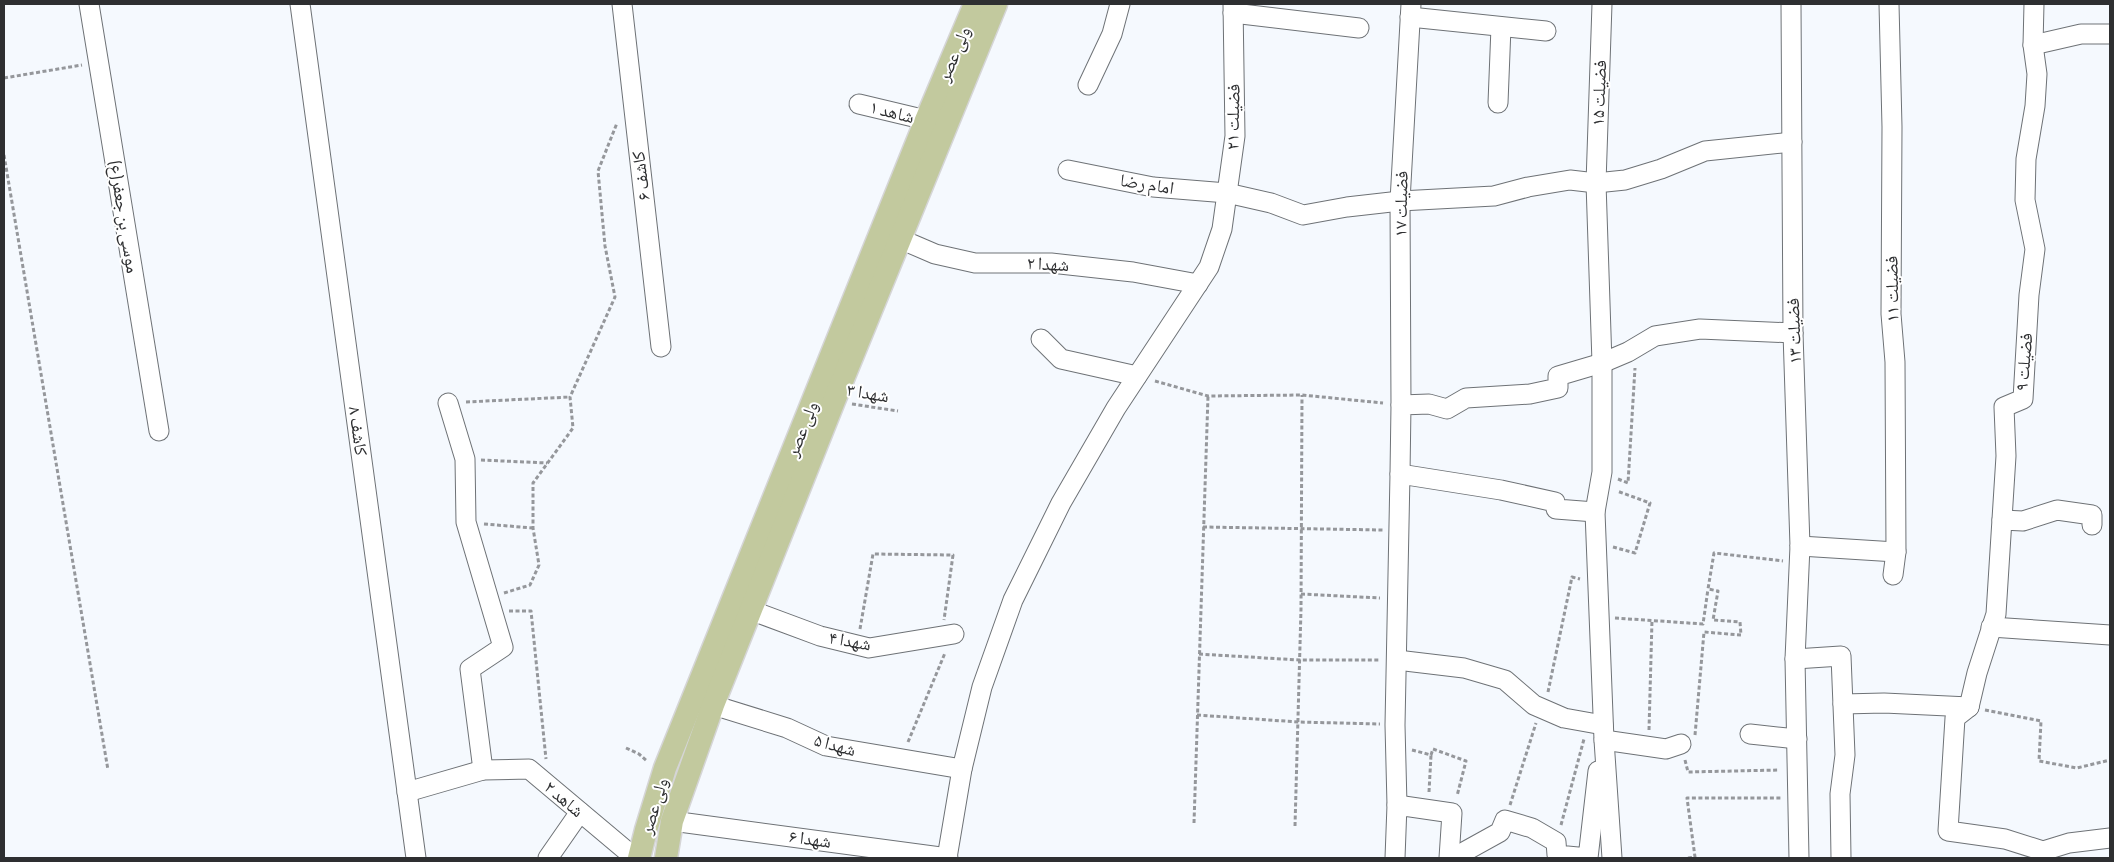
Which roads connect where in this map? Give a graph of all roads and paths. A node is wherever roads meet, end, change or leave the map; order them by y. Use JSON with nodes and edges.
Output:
{"nodes":[{"id":1,"x":89,"y":4,"type":"edge"},
{"id":2,"x":300,"y":4,"type":"edge"},
{"id":3,"x":622,"y":4,"type":"edge"},
{"id":4,"x":975,"y":4,"type":"edge"},
{"id":5,"x":996,"y":4,"type":"edge"},
{"id":6,"x":1120,"y":4,"type":"edge"},
{"id":7,"x":1602,"y":4,"type":"edge"},
{"id":8,"x":1791,"y":4,"type":"edge"},
{"id":9,"x":1889,"y":4,"type":"edge"},
{"id":10,"x":2034,"y":4,"type":"edge"},
{"id":11,"x":1233,"y":8,"type":"edge"},
{"id":12,"x":1410,"y":10,"type":"edge"},
{"id":13,"x":1501,"y":26,"type":"junction"},
{"id":14,"x":1359,"y":28,"type":"dead end"},
{"id":15,"x":1546,"y":31,"type":"dead end"},
{"id":16,"x":2110,"y":34,"type":"edge"},
{"id":17,"x":2032,"y":45,"type":"junction"},
{"id":18,"x":98,"y":62,"type":"junction"},
{"id":19,"x":4,"y":78,"type":"edge"},
{"id":20,"x":1088,"y":85,"type":"dead end"},
{"id":21,"x":1498,"y":103,"type":"dead end"},
{"id":22,"x":859,"y":104,"type":"dead end"},
{"id":23,"x":620,"y":116,"type":"dead end"},
{"id":24,"x":926,"y":120,"type":"junction"},
{"id":25,"x":1792,"y":142,"type":"junction"},
{"id":26,"x":4,"y":155,"type":"edge"},
{"id":27,"x":1068,"y":170,"type":"dead end"},
{"id":28,"x":1596,"y":183,"type":"junction"},
{"id":29,"x":1227,"y":194,"type":"junction"},
{"id":30,"x":1400,"y":201,"type":"junction"},
{"id":31,"x":891,"y":236,"type":"junction"},
{"id":32,"x":1198,"y":284,"type":"junction"},
{"id":33,"x":1793,"y":333,"type":"junction"},
{"id":34,"x":1041,"y":339,"type":"dead end"},
{"id":35,"x":661,"y":347,"type":"dead end"},
{"id":36,"x":1602,"y":363,"type":"junction"},
{"id":37,"x":1636,"y":366,"type":"dead end"},
{"id":38,"x":1137,"y":376,"type":"junction"},
{"id":39,"x":1302,"y":395,"type":"junction"},
{"id":40,"x":1208,"y":396,"type":"junction"},
{"id":41,"x":570,"y":397,"type":"junction"},
{"id":42,"x":834,"y":401,"type":"junction"},
{"id":43,"x":448,"y":403,"type":"joint"},
{"id":44,"x":1402,"y":405,"type":"junction"},
{"id":45,"x":898,"y":411,"type":"dead end"},
{"id":46,"x":159,"y":431,"type":"dead end"},
{"id":47,"x":465,"y":459,"type":"junction"},
{"id":48,"x":548,"y":463,"type":"junction"},
{"id":49,"x":1400,"y":474,"type":"junction"},
{"id":50,"x":1601,"y":478,"type":"junction"},
{"id":51,"x":1595,"y":512,"type":"junction"},
{"id":52,"x":2002,"y":520,"type":"junction"},
{"id":53,"x":466,"y":522,"type":"junction"},
{"id":54,"x":2092,"y":525,"type":"dead end"},
{"id":55,"x":1203,"y":526,"type":"junction"},
{"id":56,"x":1301,"y":527,"type":"junction"},
{"id":57,"x":533,"y":528,"type":"junction"},
{"id":58,"x":1399,"y":531,"type":"junction"},
{"id":59,"x":1596,"y":542,"type":"junction"},
{"id":60,"x":1896,"y":552,"type":"junction"},
{"id":61,"x":1800,"y":555,"type":"junction"},
{"id":62,"x":1893,"y":575,"type":"dead end"},
{"id":63,"x":1598,"y":584,"type":"junction"},
{"id":64,"x":1708,"y":589,"type":"junction"},
{"id":65,"x":1301,"y":594,"type":"junction"},
{"id":66,"x":1398,"y":599,"type":"junction"},
{"id":67,"x":490,"y":604,"type":"junction"},
{"id":68,"x":750,"y":610,"type":"junction"},
{"id":69,"x":1599,"y":617,"type":"junction"},
{"id":70,"x":1652,"y":620,"type":"junction"},
{"id":71,"x":1991,"y":627,"type":"junction"},
{"id":72,"x":948,"y":635,"type":"junction"},
{"id":73,"x":2110,"y":635,"type":"edge"},
{"id":74,"x":857,"y":645,"type":"junction"},
{"id":75,"x":1199,"y":654,"type":"junction"},
{"id":76,"x":1795,"y":659,"type":"junction"},
{"id":77,"x":1299,"y":660,"type":"junction"},
{"id":78,"x":1397,"y":660,"type":"junction"},
{"id":79,"x":1843,"y":704,"type":"junction"},
{"id":80,"x":713,"y":705,"type":"junction"},
{"id":81,"x":1969,"y":707,"type":"junction"},
{"id":82,"x":1542,"y":709,"type":"junction"},
{"id":83,"x":1197,"y":714,"type":"junction"},
{"id":84,"x":1298,"y":722,"type":"junction"},
{"id":85,"x":1395,"y":724,"type":"junction"},
{"id":86,"x":1600,"y":726,"type":"junction"},
{"id":87,"x":1750,"y":734,"type":"dead end"},
{"id":88,"x":1797,"y":739,"type":"junction"},
{"id":89,"x":1681,"y":744,"type":"junction"},
{"id":90,"x":1396,"y":746,"type":"junction"},
{"id":91,"x":1648,"y":747,"type":"junction"},
{"id":92,"x":1431,"y":755,"type":"junction"},
{"id":93,"x":901,"y":759,"type":"junction"},
{"id":94,"x":2110,"y":760,"type":"edge"},
{"id":95,"x":962,"y":769,"type":"junction"},
{"id":96,"x":108,"y":770,"type":"dead end"},
{"id":97,"x":483,"y":770,"type":"junction"},
{"id":98,"x":1784,"y":770,"type":"dead end"},
{"id":99,"x":548,"y":785,"type":"junction"},
{"id":100,"x":407,"y":792,"type":"junction"},
{"id":101,"x":1784,"y":798,"type":"dead end"},
{"id":102,"x":1397,"y":805,"type":"junction"},
{"id":103,"x":1428,"y":810,"type":"junction"},
{"id":104,"x":580,"y":812,"type":"junction"},
{"id":105,"x":1452,"y":814,"type":"junction"},
{"id":106,"x":1505,"y":820,"type":"junction"},
{"id":107,"x":672,"y":821,"type":"junction"},
{"id":108,"x":1194,"y":823,"type":"dead end"},
{"id":109,"x":1295,"y":826,"type":"dead end"},
{"id":110,"x":2110,"y":838,"type":"edge"},
{"id":111,"x":1556,"y":842,"type":"junction"},
{"id":112,"x":416,"y":858,"type":"edge"},
{"id":113,"x":548,"y":858,"type":"edge"},
{"id":114,"x":635,"y":858,"type":"edge"},
{"id":115,"x":639,"y":858,"type":"edge"},
{"id":116,"x":666,"y":858,"type":"edge"},
{"id":117,"x":947,"y":858,"type":"edge"},
{"id":118,"x":1395,"y":858,"type":"edge"},
{"id":119,"x":1449,"y":858,"type":"edge"},
{"id":120,"x":1453,"y":858,"type":"edge"},
{"id":121,"x":1612,"y":858,"type":"edge"},
{"id":122,"x":1688,"y":858,"type":"edge"},
{"id":123,"x":1799,"y":858,"type":"edge"},
{"id":124,"x":1841,"y":858,"type":"edge"}],
"edges":[{"from":1,"to":18,"type":"street","name":"موسی بن جعفر(ع)"},
{"from":2,"to":100,"type":"street","name":"کاشف ۸"},
{"from":3,"to":35,"type":"street","name":"کاشف ۶"},
{"from":4,"to":24,"type":"main road","name":"ولی عصر"},
{"from":5,"to":31,"type":"main road","name":"ولی عصر"},
{"from":6,"to":20,"type":"street"},
{"from":7,"to":28,"type":"street","name":"فضیلت ۱۵"},
{"from":8,"to":25,"type":"street","name":"فضیلت ۱۳"},
{"from":9,"to":60,"type":"street","name":"فضیلت ۱۱"},
{"from":10,"to":17,"type":"street","name":"فضیلت ۹"},
{"from":11,"to":14,"type":"street"},
{"from":11,"to":29,"type":"street","name":"فضیلت ۲۱"},
{"from":12,"to":13,"type":"street"},
{"from":12,"to":30,"type":"street","name":"فضیلت ۱۷"},
{"from":13,"to":15,"type":"street"},
{"from":13,"to":21,"type":"street"},
{"from":16,"to":17,"type":"street"},
{"from":17,"to":52,"type":"street","name":"فضیلت ۹"},
{"from":18,"to":19,"type":"path"},
{"from":18,"to":46,"type":"street","name":"موسی بن جعفر(ع)"},
{"from":22,"to":24,"type":"street","name":"شاهد ۱"},
{"from":23,"to":41,"type":"path"},
{"from":24,"to":31,"type":"main road","name":"ولی عصر"},
{"from":25,"to":28,"type":"street","name":"امام رضا"},
{"from":25,"to":33,"type":"street","name":"فضیلت ۱۳"},
{"from":26,"to":96,"type":"path"},
{"from":27,"to":29,"type":"street","name":"امام رضا"},
{"from":28,"to":30,"type":"street","name":"امام رضا"},
{"from":28,"to":36,"type":"street","name":"فضیلت ۱۵"},
{"from":29,"to":30,"type":"street","name":"امام رضا"},
{"from":29,"to":32,"type":"street","name":"فضیلت ۲۱"},
{"from":30,"to":44,"type":"street","name":"فضیلت ۱۷"},
{"from":31,"to":32,"type":"street","name":"شهدا ۲"},
{"from":31,"to":42,"type":"main road","name":"ولی عصر"},
{"from":31,"to":115,"type":"main road","name":"ولی عصر"},
{"from":32,"to":38,"type":"street","name":"فضیلت ۲۱"},
{"from":33,"to":36,"type":"street"},
{"from":33,"to":61,"type":"street","name":"فضیلت ۱۳"},
{"from":34,"to":38,"type":"street"},
{"from":36,"to":44,"type":"street"},
{"from":36,"to":50,"type":"street","name":"فضیلت ۱۵"},
{"from":37,"to":50,"type":"path"},
{"from":38,"to":40,"type":"path"},
{"from":38,"to":95,"type":"street","name":"فضیلت ۲۱"},
{"from":39,"to":40,"type":"path"},
{"from":39,"to":44,"type":"path"},
{"from":39,"to":56,"type":"path"},
{"from":40,"to":55,"type":"path"},
{"from":41,"to":43,"type":"path"},
{"from":41,"to":48,"type":"path"},
{"from":42,"to":45,"type":"path","name":"شهدا ۳"},
{"from":42,"to":68,"type":"main road","name":"ولی عصر"},
{"from":43,"to":47,"type":"street"},
{"from":44,"to":49,"type":"street","name":"فضیلت ۱۷"},
{"from":47,"to":48,"type":"path"},
{"from":47,"to":53,"type":"street"},
{"from":48,"to":57,"type":"path"},
{"from":49,"to":51,"type":"street"},
{"from":49,"to":58,"type":"street","name":"فضیلت ۱۷"},
{"from":50,"to":51,"type":"street","name":"فضیلت ۱۵"},
{"from":50,"to":59,"type":"path"},
{"from":51,"to":59,"type":"street","name":"فضیلت ۱۵"},
{"from":52,"to":54,"type":"street"},
{"from":52,"to":71,"type":"street","name":"فضیلت ۹"},
{"from":53,"to":57,"type":"path"},
{"from":53,"to":67,"type":"street"},
{"from":55,"to":56,"type":"path"},
{"from":55,"to":75,"type":"path"},
{"from":56,"to":58,"type":"path"},
{"from":56,"to":65,"type":"path"},
{"from":57,"to":67,"type":"path"},
{"from":58,"to":66,"type":"street","name":"فضیلت ۱۷"},
{"from":59,"to":63,"type":"street","name":"فضیلت ۱۵"},
{"from":60,"to":61,"type":"street"},
{"from":60,"to":62,"type":"street","name":"فضیلت ۱۱"},
{"from":61,"to":64,"type":"path"},
{"from":61,"to":76,"type":"street","name":"فضیلت ۱۳"},
{"from":63,"to":69,"type":"street","name":"فضیلت ۱۵"},
{"from":63,"to":82,"type":"path"},
{"from":64,"to":70,"type":"path"},
{"from":64,"to":89,"type":"path"},
{"from":65,"to":66,"type":"path"},
{"from":65,"to":77,"type":"path"},
{"from":66,"to":78,"type":"street","name":"فضیلت ۱۷"},
{"from":67,"to":97,"type":"street"},
{"from":67,"to":99,"type":"path"},
{"from":68,"to":74,"type":"street","name":"شهدا ۴"},
{"from":68,"to":80,"type":"main road","name":"ولی عصر"},
{"from":69,"to":70,"type":"path"},
{"from":69,"to":86,"type":"street","name":"فضیلت ۱۵"},
{"from":70,"to":91,"type":"path"},
{"from":71,"to":73,"type":"street"},
{"from":71,"to":81,"type":"street","name":"فضیلت ۹"},
{"from":72,"to":74,"type":"street","name":"شهدا ۴"},
{"from":72,"to":74,"type":"path"},
{"from":72,"to":93,"type":"path"},
{"from":75,"to":77,"type":"path"},
{"from":75,"to":83,"type":"path"},
{"from":76,"to":79,"type":"street"},
{"from":76,"to":88,"type":"street","name":"فضیلت ۱۳"},
{"from":77,"to":78,"type":"path"},
{"from":77,"to":84,"type":"path"},
{"from":78,"to":82,"type":"street"},
{"from":78,"to":85,"type":"street","name":"فضیلت ۱۷"},
{"from":79,"to":81,"type":"street"},
{"from":79,"to":124,"type":"street"},
{"from":80,"to":93,"type":"street","name":"شهدا ۵"},
{"from":80,"to":107,"type":"main road","name":"ولی عصر"},
{"from":81,"to":94,"type":"path"},
{"from":81,"to":110,"type":"street"},
{"from":82,"to":86,"type":"street"},
{"from":82,"to":106,"type":"path"},
{"from":83,"to":84,"type":"path"},
{"from":83,"to":108,"type":"path"},
{"from":84,"to":85,"type":"path"},
{"from":84,"to":109,"type":"path"},
{"from":85,"to":90,"type":"street","name":"فضیلت ۱۷"},
{"from":86,"to":91,"type":"street"},
{"from":86,"to":111,"type":"path"},
{"from":86,"to":111,"type":"street"},
{"from":86,"to":121,"type":"street"},
{"from":87,"to":88,"type":"street"},
{"from":88,"to":123,"type":"street","name":"فضیلت ۱۳"},
{"from":89,"to":91,"type":"street"},
{"from":89,"to":98,"type":"path"},
{"from":90,"to":92,"type":"path"},
{"from":90,"to":102,"type":"street","name":"فضیلت ۱۷"},
{"from":92,"to":103,"type":"path"},
{"from":92,"to":105,"type":"path"},
{"from":93,"to":95,"type":"street","name":"شهدا ۵"},
{"from":95,"to":117,"type":"street","name":"فضیلت ۲۱"},
{"from":97,"to":99,"type":"street","name":"شاهد ۲"},
{"from":97,"to":100,"type":"street","name":"شاهد ۲"},
{"from":99,"to":104,"type":"street","name":"شاهد ۲"},
{"from":100,"to":112,"type":"street","name":"کاشف ۸"},
{"from":101,"to":122,"type":"path"},
{"from":102,"to":103,"type":"street"},
{"from":102,"to":118,"type":"street","name":"فضیلت ۱۷"},
{"from":103,"to":105,"type":"street"},
{"from":104,"to":113,"type":"street"},
{"from":104,"to":114,"type":"street","name":"شاهد ۲"},
{"from":105,"to":119,"type":"street"},
{"from":106,"to":111,"type":"street"},
{"from":106,"to":120,"type":"street"},
{"from":107,"to":116,"type":"main road","name":"ولی عصر"},
{"from":107,"to":117,"type":"street","name":"شهدا ۶"}]}
